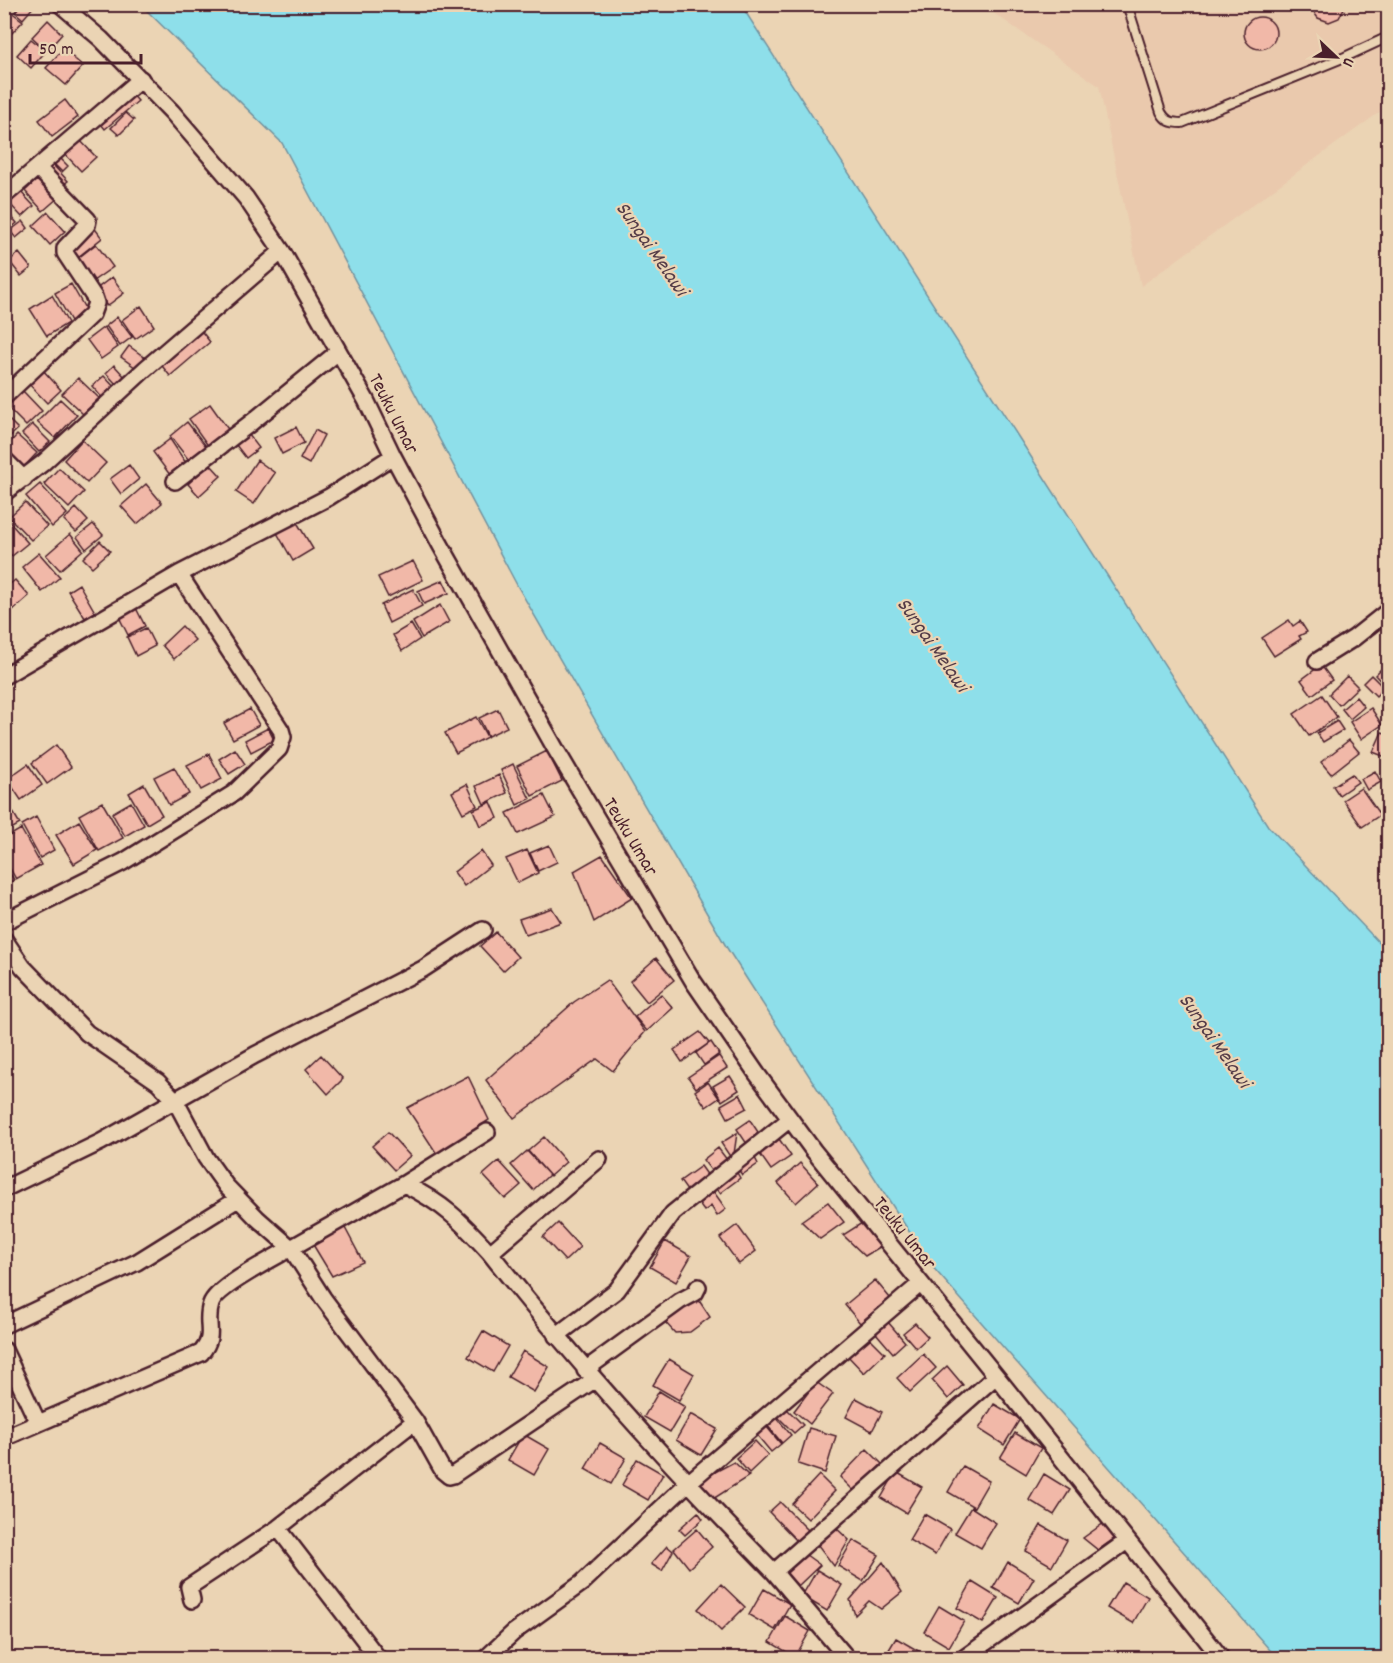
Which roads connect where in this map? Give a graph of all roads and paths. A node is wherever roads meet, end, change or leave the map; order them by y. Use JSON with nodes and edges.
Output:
{"nodes":[{"id":1,"x":60,"y":4,"type":"edge"},
{"id":2,"x":1127,"y":4,"type":"edge"},
{"id":3,"x":1389,"y":36,"type":"edge"},
{"id":4,"x":141,"y":79,"type":"junction"},
{"id":5,"x":38,"y":168,"type":"junction"},
{"id":6,"x":4,"y":196,"type":"edge"},
{"id":7,"x":282,"y":250,"type":"junction"},
{"id":8,"x":338,"y":352,"type":"junction"},
{"id":9,"x":4,"y":397,"type":"edge"},
{"id":10,"x":393,"y":456,"type":"junction"},
{"id":11,"x":4,"y":459,"type":"edge"},
{"id":12,"x":24,"y":479,"type":"junction"},
{"id":13,"x":175,"y":481,"type":"dead end"},
{"id":14,"x":4,"y":493,"type":"edge"},
{"id":15,"x":179,"y":573,"type":"junction"},
{"id":16,"x":1389,"y":610,"type":"edge"},
{"id":17,"x":1317,"y":661,"type":"dead end"},
{"id":18,"x":4,"y":676,"type":"edge"},
{"id":19,"x":4,"y":922,"type":"edge"},
{"id":20,"x":483,"y":930,"type":"dead end"},
{"id":21,"x":4,"y":939,"type":"edge"},
{"id":22,"x":175,"y":1100,"type":"junction"},
{"id":23,"x":790,"y":1119,"type":"junction"},
{"id":24,"x":487,"y":1132,"type":"dead end"},
{"id":25,"x":599,"y":1159,"type":"dead end"},
{"id":26,"x":404,"y":1184,"type":"junction"},
{"id":27,"x":4,"y":1189,"type":"edge"},
{"id":28,"x":238,"y":1199,"type":"junction"},
{"id":29,"x":291,"y":1248,"type":"junction"},
{"id":30,"x":490,"y":1252,"type":"junction"},
{"id":31,"x":920,"y":1284,"type":"junction"},
{"id":32,"x":698,"y":1287,"type":"dead end"},
{"id":33,"x":4,"y":1325,"type":"edge"},
{"id":34,"x":556,"y":1336,"type":"junction"},
{"id":35,"x":4,"y":1350,"type":"edge"},
{"id":36,"x":590,"y":1375,"type":"junction"},
{"id":37,"x":996,"y":1376,"type":"junction"},
{"id":38,"x":415,"y":1420,"type":"junction"},
{"id":39,"x":38,"y":1423,"type":"junction"},
{"id":40,"x":4,"y":1438,"type":"edge"},
{"id":41,"x":687,"y":1484,"type":"junction"},
{"id":42,"x":278,"y":1528,"type":"junction"},
{"id":43,"x":1127,"y":1541,"type":"junction"},
{"id":44,"x":774,"y":1572,"type":"junction"},
{"id":45,"x":192,"y":1600,"type":"dead end"},
{"id":46,"x":378,"y":1659,"type":"edge"},
{"id":47,"x":486,"y":1659,"type":"edge"},
{"id":48,"x":847,"y":1659,"type":"edge"},
{"id":49,"x":964,"y":1659,"type":"edge"},
{"id":50,"x":1221,"y":1659,"type":"edge"}],
"edges":[{"from":1,"to":4,"type":"street","name":"Teuku Umar"},
{"from":2,"to":3,"type":"lane"},
{"from":4,"to":5,"type":"street"},
{"from":4,"to":7,"type":"street","name":"Teuku Umar"},
{"from":5,"to":6,"type":"street"},
{"from":5,"to":9,"type":"street"},
{"from":7,"to":8,"type":"street","name":"Teuku Umar"},
{"from":7,"to":12,"type":"street"},
{"from":8,"to":10,"type":"street","name":"Teuku Umar"},
{"from":8,"to":13,"type":"street"},
{"from":10,"to":15,"type":"street"},
{"from":10,"to":23,"type":"street","name":"Teuku Umar"},
{"from":11,"to":12,"type":"street"},
{"from":12,"to":14,"type":"street"},
{"from":15,"to":18,"type":"street"},
{"from":15,"to":19,"type":"street"},
{"from":16,"to":17,"type":"street"},
{"from":20,"to":22,"type":"street"},
{"from":21,"to":22,"type":"street"},
{"from":22,"to":27,"type":"street"},
{"from":22,"to":28,"type":"street"},
{"from":23,"to":31,"type":"street","name":"Teuku Umar"},
{"from":23,"to":34,"type":"street"},
{"from":24,"to":26,"type":"street"},
{"from":25,"to":30,"type":"street"},
{"from":26,"to":29,"type":"street"},
{"from":26,"to":30,"type":"street"},
{"from":28,"to":29,"type":"street"},
{"from":28,"to":33,"type":"street"},
{"from":29,"to":38,"type":"street"},
{"from":29,"to":39,"type":"street"},
{"from":30,"to":34,"type":"street"},
{"from":31,"to":37,"type":"street","name":"Teuku Umar"},
{"from":31,"to":41,"type":"street"},
{"from":32,"to":36,"type":"street"},
{"from":34,"to":36,"type":"street"},
{"from":35,"to":39,"type":"street"},
{"from":36,"to":38,"type":"street"},
{"from":36,"to":41,"type":"street"},
{"from":37,"to":43,"type":"street","name":"Teuku Umar"},
{"from":37,"to":44,"type":"street"},
{"from":38,"to":42,"type":"street"},
{"from":39,"to":40,"type":"street"},
{"from":41,"to":44,"type":"street"},
{"from":41,"to":47,"type":"street"},
{"from":42,"to":45,"type":"street"},
{"from":42,"to":46,"type":"street"},
{"from":43,"to":49,"type":"street"},
{"from":43,"to":50,"type":"street","name":"Teuku Umar"},
{"from":44,"to":48,"type":"street"}]}
